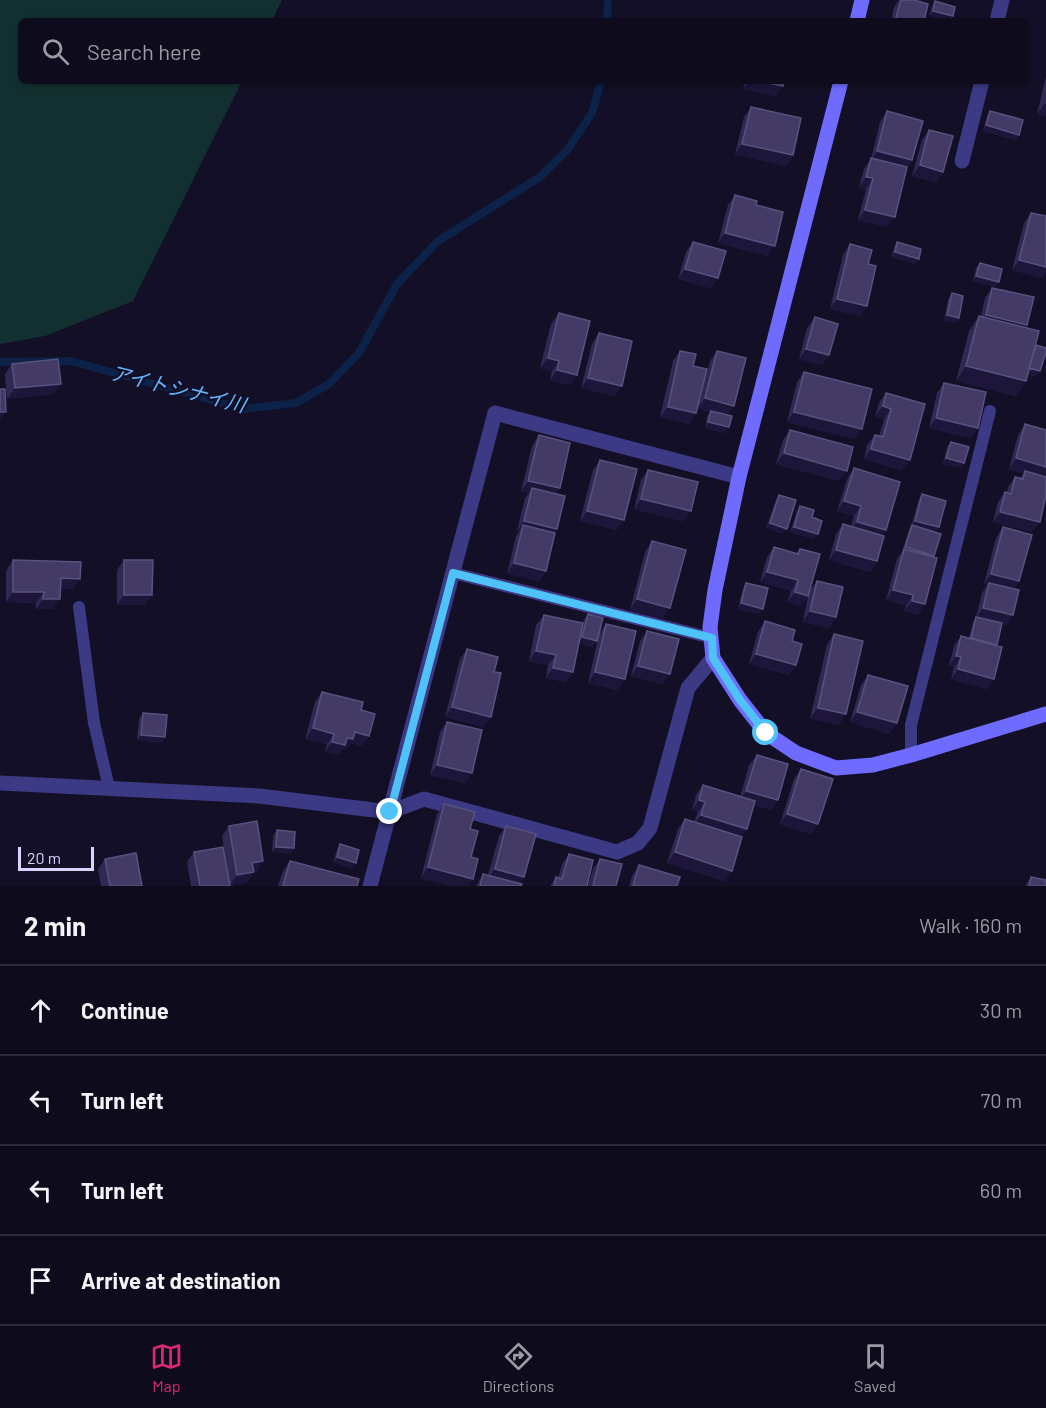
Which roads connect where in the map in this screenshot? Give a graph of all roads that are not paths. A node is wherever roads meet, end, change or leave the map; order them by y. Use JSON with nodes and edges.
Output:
{"nodes":[{"id":1,"x":862,"y":0,"type":"edge"},
{"id":2,"x":1002,"y":0,"type":"edge"},
{"id":3,"x":858,"y":18,"type":"edge"},
{"id":4,"x":998,"y":18,"type":"edge"},
{"id":5,"x":840,"y":84,"type":"edge"},
{"id":6,"x":981,"y":84,"type":"edge"},
{"id":7,"x":962,"y":161,"type":"dead end"},
{"id":8,"x":990,"y":411,"type":"dead end"},
{"id":9,"x":740,"y":477,"type":"junction"},
{"id":10,"x":453,"y":573,"type":"junction"},
{"id":11,"x":80,"y":607,"type":"dead end"},
{"id":12,"x":712,"y":638,"type":"junction"},
{"id":13,"x":713,"y":658,"type":"junction"},
{"id":14,"x":1046,"y":714,"type":"edge"},
{"id":15,"x":911,"y":755,"type":"junction"},
{"id":16,"x":0,"y":783,"type":"edge"},
{"id":17,"x":109,"y":788,"type":"junction"},
{"id":18,"x":390,"y":812,"type":"junction"},
{"id":19,"x":370,"y":886,"type":"edge"}],
"edges":[{"from":1,"to":3,"type":"street"},
{"from":2,"to":4,"type":"street"},
{"from":5,"to":9,"type":"street"},
{"from":6,"to":7,"type":"street"},
{"from":8,"to":15,"type":"lane"},
{"from":9,"to":10,"type":"street"},
{"from":9,"to":12,"type":"street"},
{"from":10,"to":12,"type":"lane"},
{"from":10,"to":18,"type":"street"},
{"from":11,"to":17,"type":"lane"},
{"from":12,"to":13,"type":"street"},
{"from":13,"to":15,"type":"street"},
{"from":13,"to":18,"type":"street"},
{"from":14,"to":15,"type":"street"},
{"from":16,"to":17,"type":"street"},
{"from":17,"to":18,"type":"street"},
{"from":18,"to":19,"type":"street"}]}
